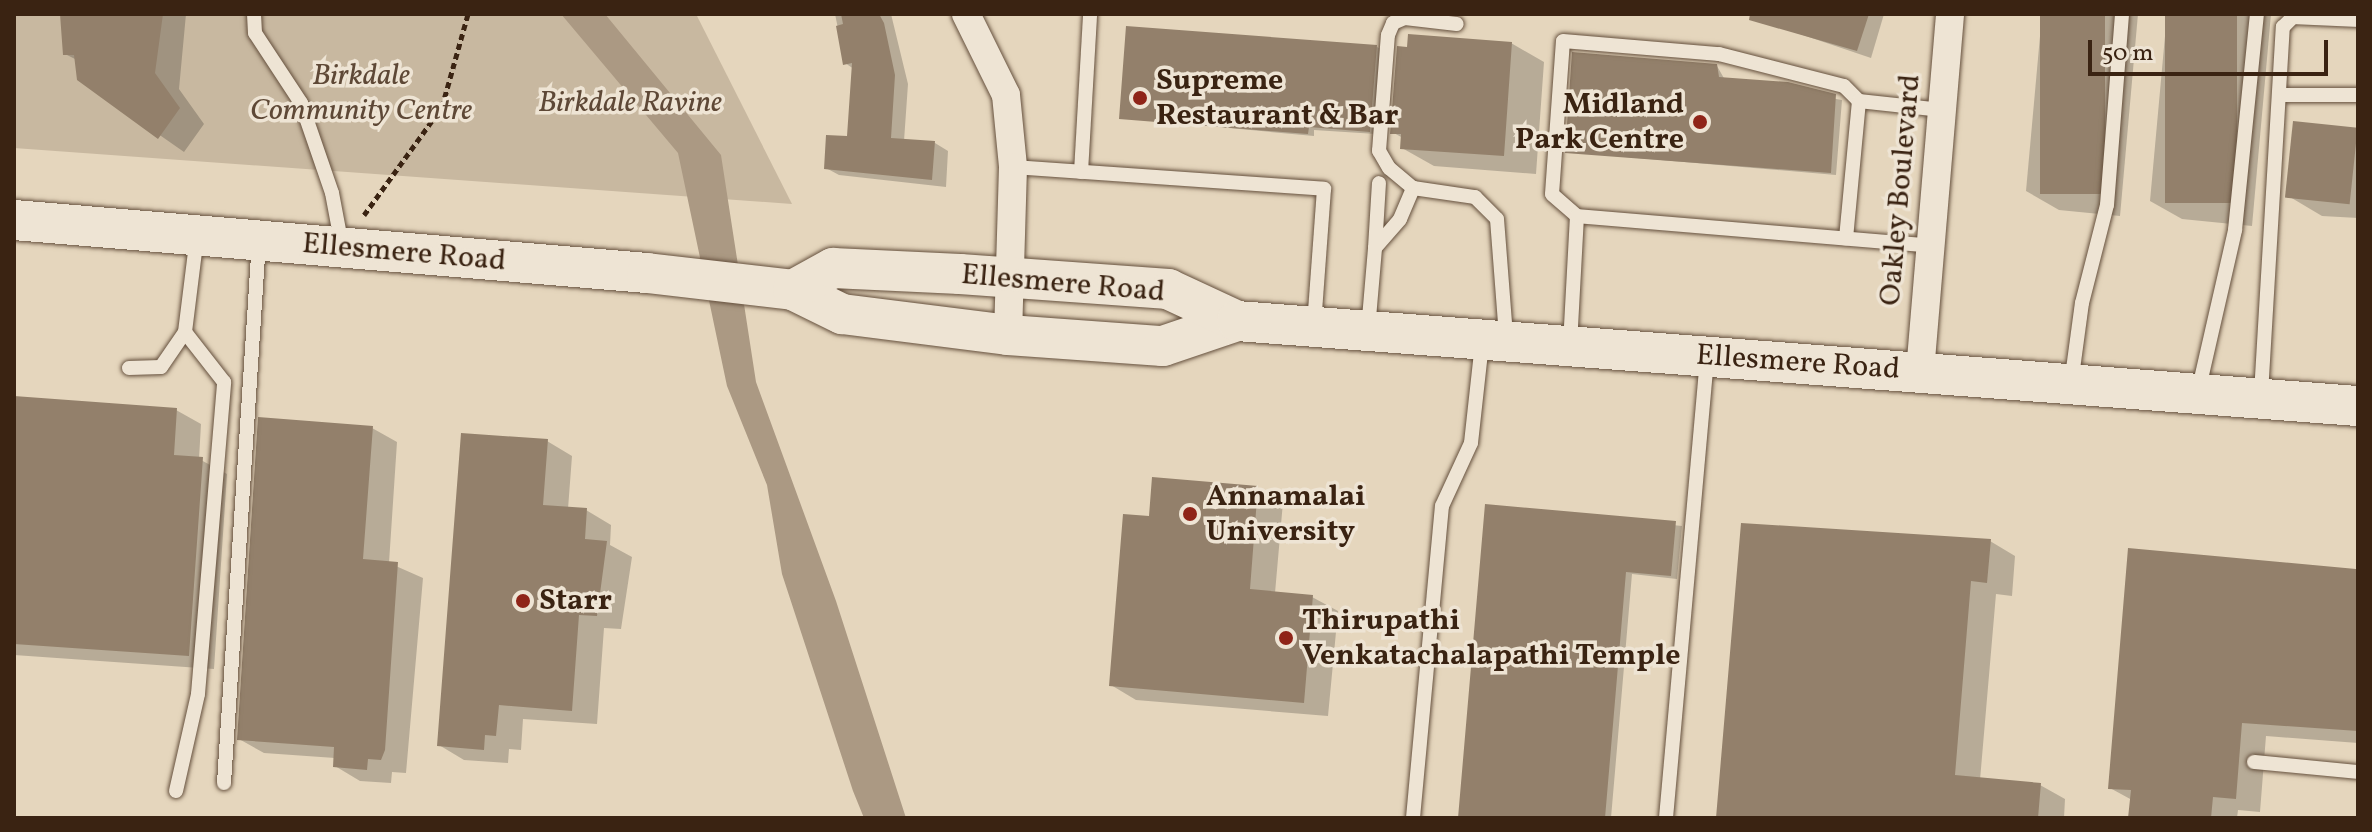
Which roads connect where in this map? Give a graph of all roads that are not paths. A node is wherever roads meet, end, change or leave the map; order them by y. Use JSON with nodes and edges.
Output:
{"nodes":[{"id":1,"x":254,"y":14,"type":"edge"},
{"id":2,"x":966,"y":14,"type":"edge"},
{"id":3,"x":1090,"y":14,"type":"edge"},
{"id":4,"x":1950,"y":14,"type":"edge"},
{"id":5,"x":2122,"y":14,"type":"edge"},
{"id":6,"x":2257,"y":14,"type":"edge"},
{"id":7,"x":2358,"y":20,"type":"edge"},
{"id":8,"x":1457,"y":24,"type":"dead end"},
{"id":9,"x":2279,"y":95,"type":"junction"},
{"id":10,"x":2358,"y":95,"type":"edge"},
{"id":11,"x":1859,"y":101,"type":"junction"},
{"id":12,"x":1942,"y":110,"type":"junction"},
{"id":13,"x":1013,"y":167,"type":"junction"},
{"id":14,"x":1081,"y":172,"type":"junction"},
{"id":15,"x":1379,"y":183,"type":"dead end"},
{"id":16,"x":1413,"y":188,"type":"junction"},
{"id":17,"x":1577,"y":216,"type":"junction"},
{"id":18,"x":14,"y":220,"type":"edge"},
{"id":19,"x":197,"y":235,"type":"junction"},
{"id":20,"x":1846,"y":238,"type":"junction"},
{"id":21,"x":259,"y":241,"type":"junction"},
{"id":22,"x":1931,"y":246,"type":"junction"},
{"id":23,"x":343,"y":248,"type":"junction"},
{"id":24,"x":1375,"y":248,"type":"junction"},
{"id":25,"x":1011,"y":278,"type":"junction"},
{"id":26,"x":793,"y":290,"type":"junction"},
{"id":27,"x":1237,"y":321,"type":"junction"},
{"id":28,"x":1314,"y":327,"type":"junction"},
{"id":29,"x":1368,"y":331,"type":"junction"},
{"id":30,"x":185,"y":332,"type":"junction"},
{"id":31,"x":1008,"y":335,"type":"junction"},
{"id":32,"x":1495,"y":340,"type":"junction"},
{"id":33,"x":1570,"y":347,"type":"junction"},
{"id":34,"x":1707,"y":356,"type":"junction"},
{"id":35,"x":129,"y":368,"type":"dead end"},
{"id":36,"x":1920,"y":372,"type":"junction"},
{"id":37,"x":2071,"y":384,"type":"junction"},
{"id":38,"x":2198,"y":394,"type":"junction"},
{"id":39,"x":2261,"y":399,"type":"junction"},
{"id":40,"x":2358,"y":406,"type":"edge"},
{"id":41,"x":2254,"y":762,"type":"dead end"},
{"id":42,"x":2358,"y":772,"type":"edge"},
{"id":43,"x":224,"y":783,"type":"dead end"},
{"id":44,"x":176,"y":791,"type":"dead end"},
{"id":45,"x":1413,"y":818,"type":"edge"},
{"id":46,"x":1666,"y":818,"type":"edge"}],
"edges":[{"from":1,"to":23,"type":"lane"},
{"from":2,"to":13,"type":"street"},
{"from":3,"to":14,"type":"lane"},
{"from":4,"to":12,"type":"street","name":"Oakley Boulevard"},
{"from":5,"to":37,"type":"lane"},
{"from":6,"to":38,"type":"lane"},
{"from":7,"to":9,"type":"lane"},
{"from":8,"to":16,"type":"lane"},
{"from":9,"to":10,"type":"lane"},
{"from":9,"to":39,"type":"lane"},
{"from":11,"to":12,"type":"lane"},
{"from":11,"to":17,"type":"lane"},
{"from":11,"to":20,"type":"lane"},
{"from":12,"to":22,"type":"street","name":"Oakley Boulevard"},
{"from":13,"to":14,"type":"lane"},
{"from":13,"to":25,"type":"street"},
{"from":14,"to":28,"type":"lane"},
{"from":15,"to":24,"type":"lane"},
{"from":16,"to":24,"type":"lane"},
{"from":16,"to":32,"type":"lane"},
{"from":17,"to":20,"type":"lane"},
{"from":17,"to":33,"type":"lane"},
{"from":18,"to":19,"type":"main road","name":"Ellesmere Road"},
{"from":19,"to":21,"type":"main road","name":"Ellesmere Road"},
{"from":19,"to":30,"type":"lane"},
{"from":20,"to":22,"type":"lane"},
{"from":21,"to":23,"type":"main road","name":"Ellesmere Road"},
{"from":21,"to":43,"type":"lane"},
{"from":22,"to":36,"type":"street","name":"Oakley Boulevard"},
{"from":23,"to":26,"type":"main road","name":"Ellesmere Road"},
{"from":24,"to":29,"type":"lane"},
{"from":25,"to":26,"type":"main road","name":"Ellesmere Road"},
{"from":25,"to":27,"type":"main road","name":"Ellesmere Road"},
{"from":25,"to":31,"type":"street"},
{"from":26,"to":31,"type":"main road","name":"Ellesmere Road"},
{"from":27,"to":28,"type":"main road","name":"Ellesmere Road"},
{"from":27,"to":31,"type":"main road","name":"Ellesmere Road"},
{"from":28,"to":29,"type":"main road","name":"Ellesmere Road"},
{"from":29,"to":32,"type":"main road","name":"Ellesmere Road"},
{"from":30,"to":35,"type":"lane"},
{"from":30,"to":44,"type":"lane"},
{"from":32,"to":33,"type":"main road","name":"Ellesmere Road"},
{"from":32,"to":45,"type":"lane"},
{"from":33,"to":34,"type":"main road","name":"Ellesmere Road"},
{"from":34,"to":36,"type":"main road","name":"Ellesmere Road"},
{"from":34,"to":46,"type":"lane"},
{"from":36,"to":37,"type":"main road","name":"Ellesmere Road"},
{"from":37,"to":38,"type":"main road","name":"Ellesmere Road"},
{"from":38,"to":39,"type":"main road","name":"Ellesmere Road"},
{"from":39,"to":40,"type":"main road","name":"Ellesmere Road"},
{"from":41,"to":42,"type":"lane"}]}
